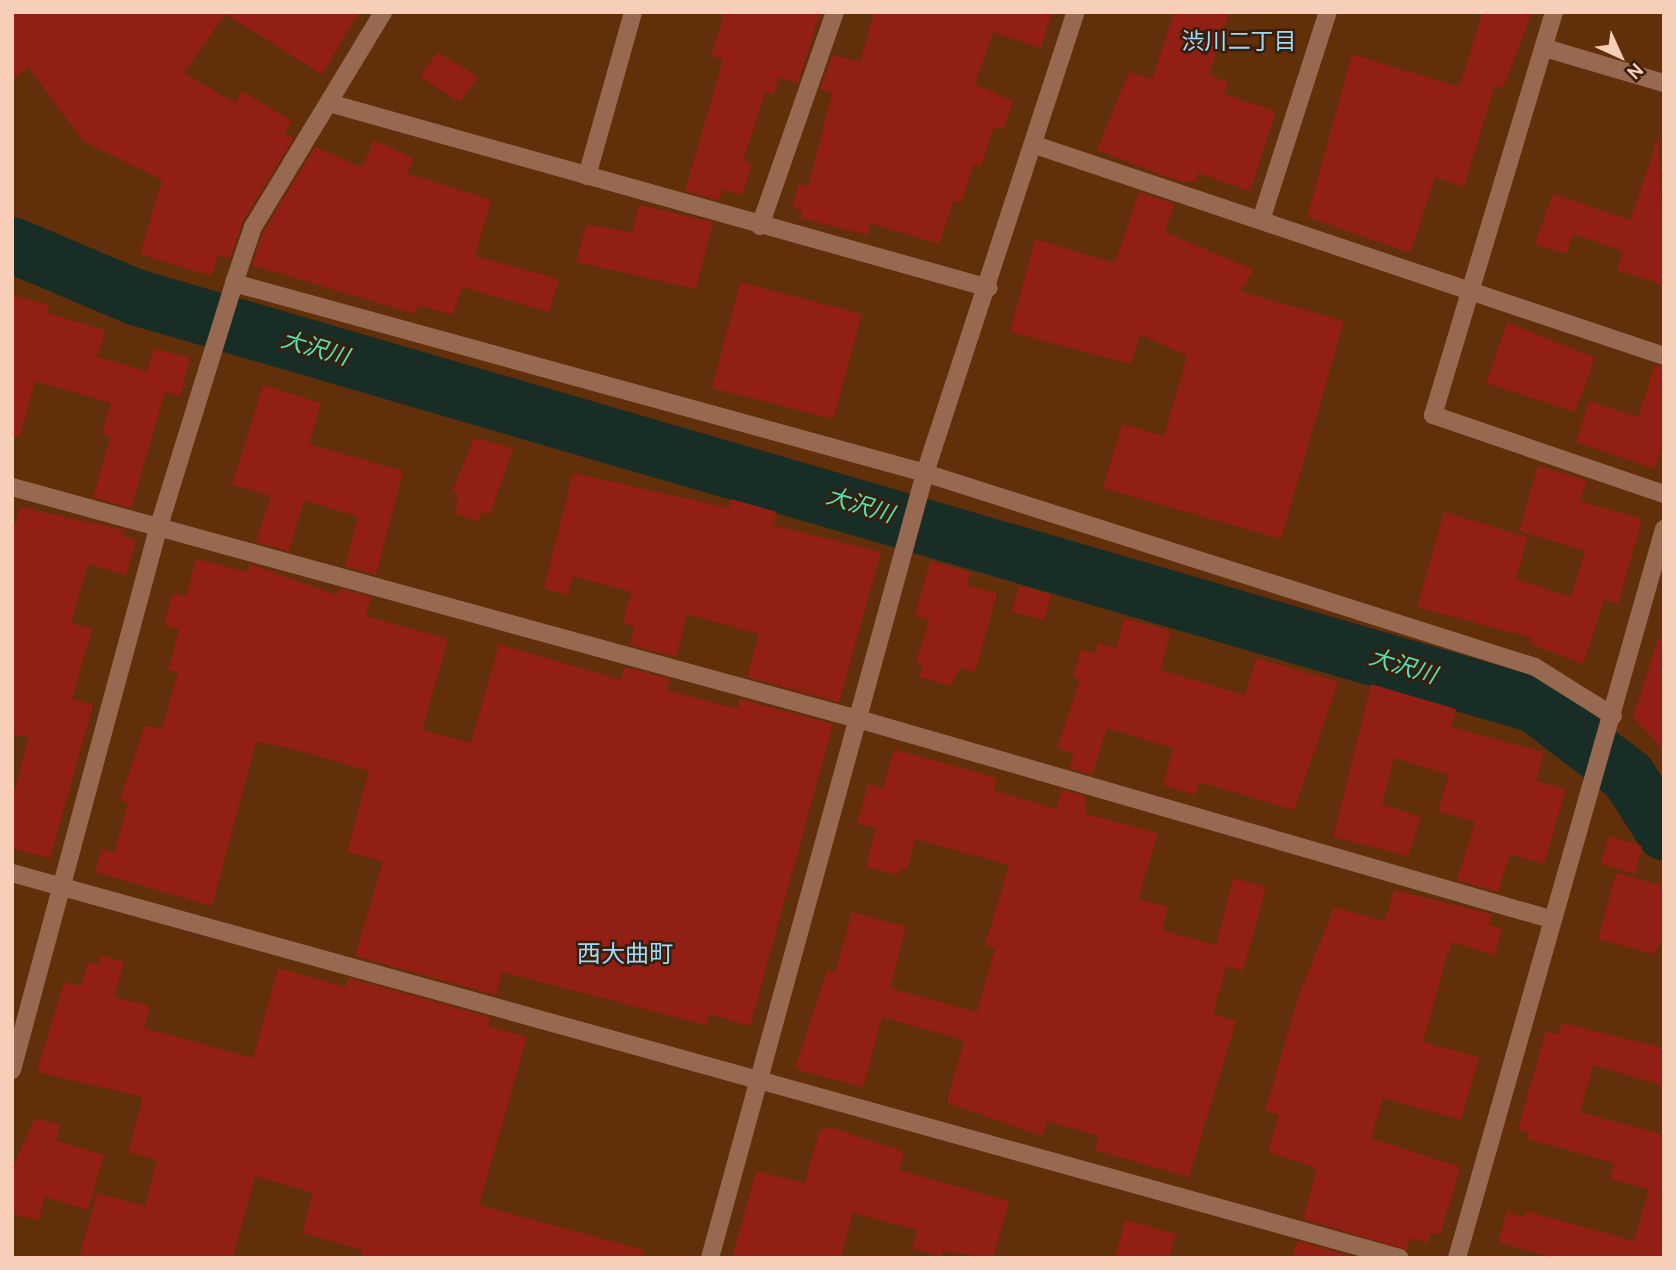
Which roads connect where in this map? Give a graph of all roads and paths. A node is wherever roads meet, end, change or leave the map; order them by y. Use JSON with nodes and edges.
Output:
{"nodes":[{"id":1,"x":383,"y":12,"type":"edge"},
{"id":2,"x":632,"y":12,"type":"edge"},
{"id":3,"x":835,"y":12,"type":"edge"},
{"id":4,"x":1076,"y":12,"type":"edge"},
{"id":5,"x":1328,"y":12,"type":"edge"},
{"id":6,"x":1554,"y":12,"type":"edge"},
{"id":7,"x":1545,"y":48,"type":"junction"},
{"id":8,"x":1664,"y":83,"type":"edge"},
{"id":9,"x":329,"y":103,"type":"junction"},
{"id":10,"x":1035,"y":145,"type":"junction"},
{"id":11,"x":587,"y":176,"type":"junction"},
{"id":12,"x":1262,"y":217,"type":"junction"},
{"id":13,"x":760,"y":226,"type":"junction"},
{"id":14,"x":234,"y":283,"type":"junction"},
{"id":15,"x":989,"y":288,"type":"junction"},
{"id":16,"x":1471,"y":288,"type":"junction"},
{"id":17,"x":1664,"y":356,"type":"edge"},
{"id":18,"x":925,"y":472,"type":"junction"},
{"id":19,"x":12,"y":487,"type":"edge"},
{"id":20,"x":1664,"y":494,"type":"edge"},
{"id":21,"x":158,"y":529,"type":"junction"},
{"id":22,"x":1664,"y":529,"type":"edge"},
{"id":23,"x":1613,"y":716,"type":"junction"},
{"id":24,"x":858,"y":719,"type":"junction"},
{"id":25,"x":12,"y":873,"type":"edge"},
{"id":26,"x":64,"y":887,"type":"junction"},
{"id":27,"x":1550,"y":919,"type":"junction"},
{"id":28,"x":12,"y":1070,"type":"edge"},
{"id":29,"x":758,"y":1082,"type":"junction"},
{"id":30,"x":709,"y":1258,"type":"edge"},
{"id":31,"x":1400,"y":1258,"type":"edge"},
{"id":32,"x":1457,"y":1258,"type":"edge"}],
"edges":[{"from":1,"to":9,"type":"street"},
{"from":2,"to":11,"type":"street"},
{"from":3,"to":13,"type":"street"},
{"from":4,"to":10,"type":"street"},
{"from":5,"to":12,"type":"street"},
{"from":6,"to":7,"type":"street"},
{"from":7,"to":8,"type":"street"},
{"from":7,"to":16,"type":"street"},
{"from":9,"to":11,"type":"street"},
{"from":9,"to":14,"type":"street"},
{"from":10,"to":12,"type":"street"},
{"from":10,"to":15,"type":"street"},
{"from":11,"to":13,"type":"street"},
{"from":12,"to":16,"type":"street"},
{"from":13,"to":15,"type":"street"},
{"from":14,"to":18,"type":"street"},
{"from":14,"to":21,"type":"street"},
{"from":15,"to":18,"type":"street"},
{"from":16,"to":17,"type":"street"},
{"from":16,"to":20,"type":"street"},
{"from":18,"to":23,"type":"street"},
{"from":18,"to":24,"type":"street"},
{"from":19,"to":21,"type":"street"},
{"from":21,"to":24,"type":"street"},
{"from":21,"to":26,"type":"street"},
{"from":22,"to":23,"type":"street"},
{"from":23,"to":27,"type":"street"},
{"from":24,"to":27,"type":"street"},
{"from":24,"to":29,"type":"street"},
{"from":25,"to":26,"type":"street"},
{"from":26,"to":28,"type":"street"},
{"from":26,"to":29,"type":"street"},
{"from":27,"to":32,"type":"street"},
{"from":29,"to":30,"type":"street"},
{"from":29,"to":31,"type":"street"}]}
